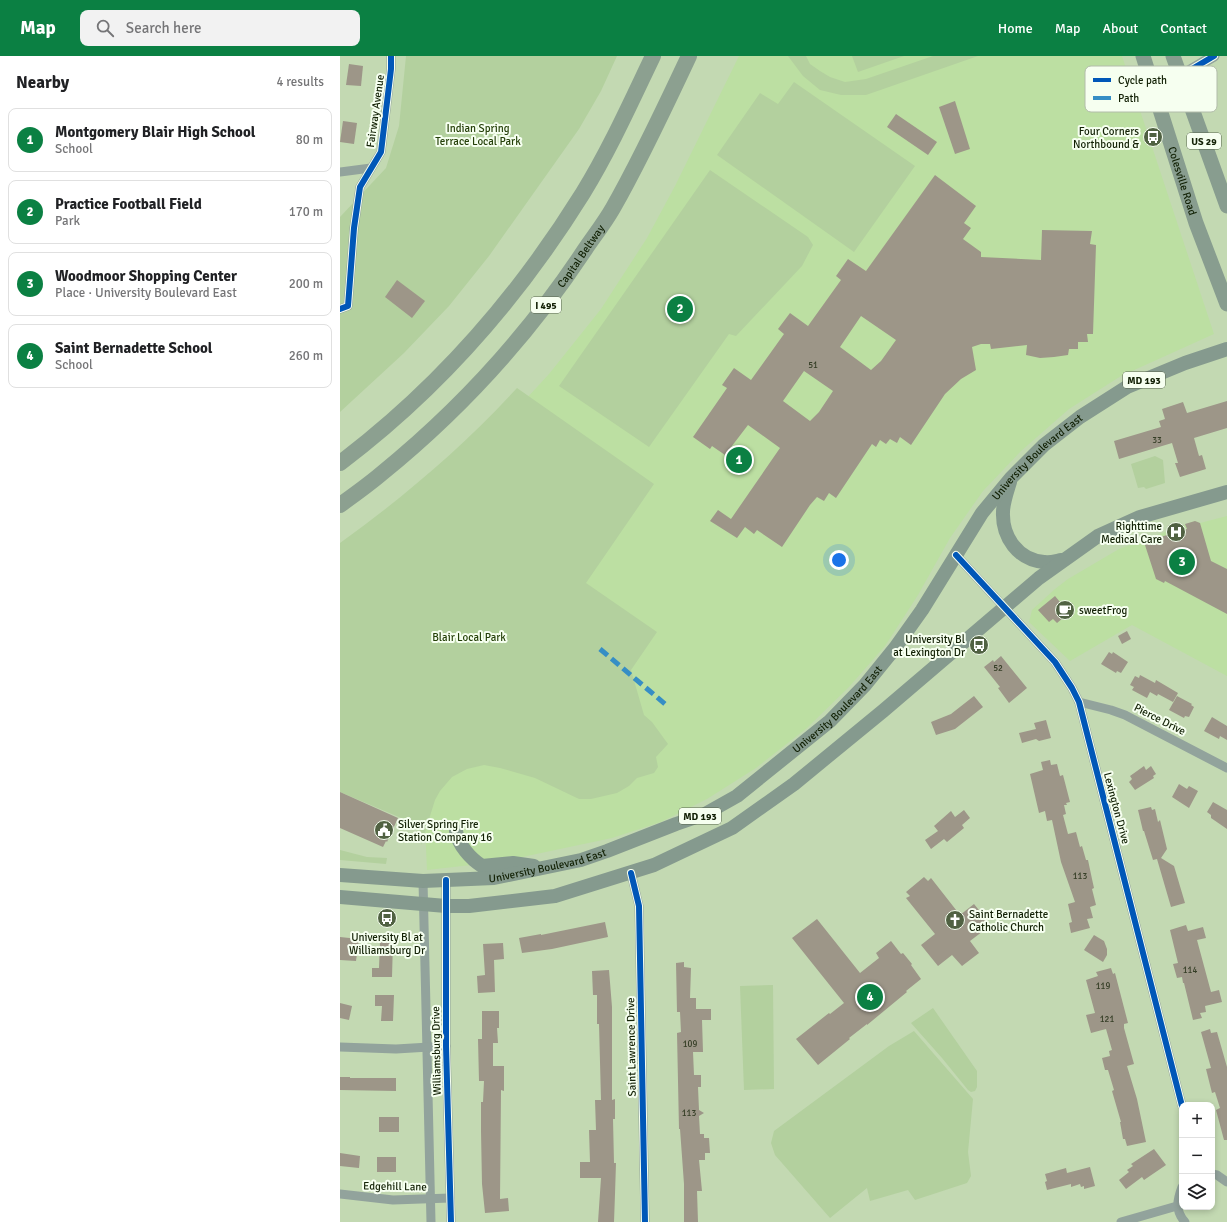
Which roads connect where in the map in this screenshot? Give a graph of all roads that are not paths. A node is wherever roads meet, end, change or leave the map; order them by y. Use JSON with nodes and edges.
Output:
{"nodes":[{"id":1,"x":391,"y":56,"type":"edge"},
{"id":2,"x":689,"y":56,"type":"edge"},
{"id":3,"x":1143,"y":56,"type":"edge"},
{"id":4,"x":1173,"y":56,"type":"edge"},
{"id":5,"x":1214,"y":56,"type":"edge"},
{"id":6,"x":651,"y":60,"type":"edge"},
{"id":7,"x":1146,"y":66,"type":"edge"},
{"id":8,"x":1176,"y":66,"type":"edge"},
{"id":9,"x":1197,"y":66,"type":"edge"},
{"id":10,"x":1161,"y":112,"type":"edge"},
{"id":11,"x":1193,"y":112,"type":"edge"},
{"id":12,"x":371,"y":168,"type":"junction"},
{"id":13,"x":340,"y":172,"type":"edge"},
{"id":14,"x":1227,"y":206,"type":"edge"},
{"id":15,"x":1227,"y":304,"type":"edge"},
{"id":16,"x":344,"y":307,"type":"edge"},
{"id":17,"x":1227,"y":349,"type":"edge"},
{"id":18,"x":340,"y":463,"type":"edge"},
{"id":19,"x":1011,"y":478,"type":"junction"},
{"id":20,"x":1227,"y":492,"type":"edge"},
{"id":21,"x":340,"y":505,"type":"edge"},
{"id":22,"x":956,"y":555,"type":"junction"},
{"id":23,"x":1063,"y":560,"type":"junction"},
{"id":24,"x":1004,"y":608,"type":"junction"},
{"id":25,"x":1079,"y":702,"type":"junction"},
{"id":26,"x":1227,"y":768,"type":"edge"},
{"id":27,"x":456,"y":831,"type":"dead end"},
{"id":28,"x":540,"y":868,"type":"junction"},
{"id":29,"x":632,"y":873,"type":"junction"},
{"id":30,"x":340,"y":875,"type":"edge"},
{"id":31,"x":446,"y":880,"type":"junction"},
{"id":32,"x":423,"y":881,"type":"junction"},
{"id":33,"x":340,"y":897,"type":"edge"},
{"id":34,"x":424,"y":904,"type":"junction"},
{"id":35,"x":446,"y":906,"type":"junction"},
{"id":36,"x":446,"y":1046,"type":"junction"},
{"id":37,"x":340,"y":1047,"type":"edge"},
{"id":38,"x":427,"y":1047,"type":"junction"},
{"id":39,"x":1181,"y":1102,"type":"edge"},
{"id":40,"x":1227,"y":1171,"type":"edge"},
{"id":41,"x":1215,"y":1174,"type":"edge"},
{"id":42,"x":1215,"y":1175,"type":"edge"},
{"id":43,"x":1227,"y":1182,"type":"edge"},
{"id":44,"x":340,"y":1194,"type":"edge"},
{"id":45,"x":1179,"y":1194,"type":"edge"},
{"id":46,"x":450,"y":1198,"type":"junction"},
{"id":47,"x":430,"y":1199,"type":"junction"},
{"id":48,"x":1177,"y":1206,"type":"junction"},
{"id":49,"x":431,"y":1222,"type":"edge"},
{"id":50,"x":451,"y":1222,"type":"edge"},
{"id":51,"x":645,"y":1222,"type":"edge"},
{"id":52,"x":1121,"y":1222,"type":"edge"},
{"id":53,"x":1185,"y":1222,"type":"edge"}],
"edges":[{"from":1,"to":12,"type":"street","name":"Fairway Avenue"},
{"from":2,"to":21,"type":"highway","name":"Capital Beltway","number":"I 495"},
{"from":3,"to":7,"type":"highway","name":"Colesville Road","number":"US 29"},
{"from":4,"to":8,"type":"highway","number":"US 29"},
{"from":5,"to":9,"type":"street"},
{"from":6,"to":18,"type":"highway"},
{"from":10,"to":15,"type":"highway","name":"Colesville Road","number":"US 29"},
{"from":11,"to":14,"type":"highway","number":"US 29"},
{"from":12,"to":13,"type":"street"},
{"from":12,"to":16,"type":"street","name":"Fairway Avenue"},
{"from":17,"to":19,"type":"main road","name":"University Boulevard East","number":"MD 193"},
{"from":19,"to":22,"type":"main road","name":"University Boulevard East","number":"MD 193"},
{"from":19,"to":23,"type":"main road"},
{"from":20,"to":23,"type":"main road","number":"MD 193"},
{"from":22,"to":24,"type":"street","name":"Lexington Drive"},
{"from":22,"to":28,"type":"main road","name":"University Boulevard East","number":"MD 193"},
{"from":23,"to":24,"type":"main road","number":"MD 193"},
{"from":24,"to":25,"type":"street","name":"Lexington Drive"},
{"from":24,"to":29,"type":"main road","number":"MD 193"},
{"from":25,"to":26,"type":"street","name":"Pierce Drive"},
{"from":25,"to":39,"type":"street","name":"Lexington Drive"},
{"from":27,"to":28,"type":"main road"},
{"from":28,"to":31,"type":"main road","name":"University Boulevard East","number":"MD 193"},
{"from":29,"to":35,"type":"main road","number":"MD 193"},
{"from":29,"to":51,"type":"street","name":"Saint Lawrence Drive"},
{"from":30,"to":32,"type":"main road","name":"University Boulevard East","number":"MD 193"},
{"from":31,"to":32,"type":"main road","name":"University Boulevard East","number":"MD 193"},
{"from":31,"to":35,"type":"street","name":"Williamsburg Drive"},
{"from":32,"to":34,"type":"street","name":"Williamsburg Drive"},
{"from":33,"to":34,"type":"main road","number":"MD 193"},
{"from":34,"to":35,"type":"main road","number":"MD 193"},
{"from":34,"to":38,"type":"street","name":"Williamsburg Drive"},
{"from":35,"to":36,"type":"street","name":"Williamsburg Drive"},
{"from":36,"to":38,"type":"street"},
{"from":36,"to":46,"type":"street","name":"Williamsburg Drive"},
{"from":37,"to":38,"type":"street"},
{"from":38,"to":47,"type":"street","name":"Williamsburg Drive"},
{"from":40,"to":41,"type":"street"},
{"from":42,"to":43,"type":"street"},
{"from":44,"to":47,"type":"street","name":"Edgehill Lane"},
{"from":45,"to":48,"type":"street"},
{"from":46,"to":47,"type":"street","name":"Edgehill Lane"},
{"from":46,"to":50,"type":"street","name":"Williamsburg Drive"},
{"from":47,"to":49,"type":"street","name":"Williamsburg Drive"},
{"from":48,"to":52,"type":"street"},
{"from":48,"to":53,"type":"street"}]}
